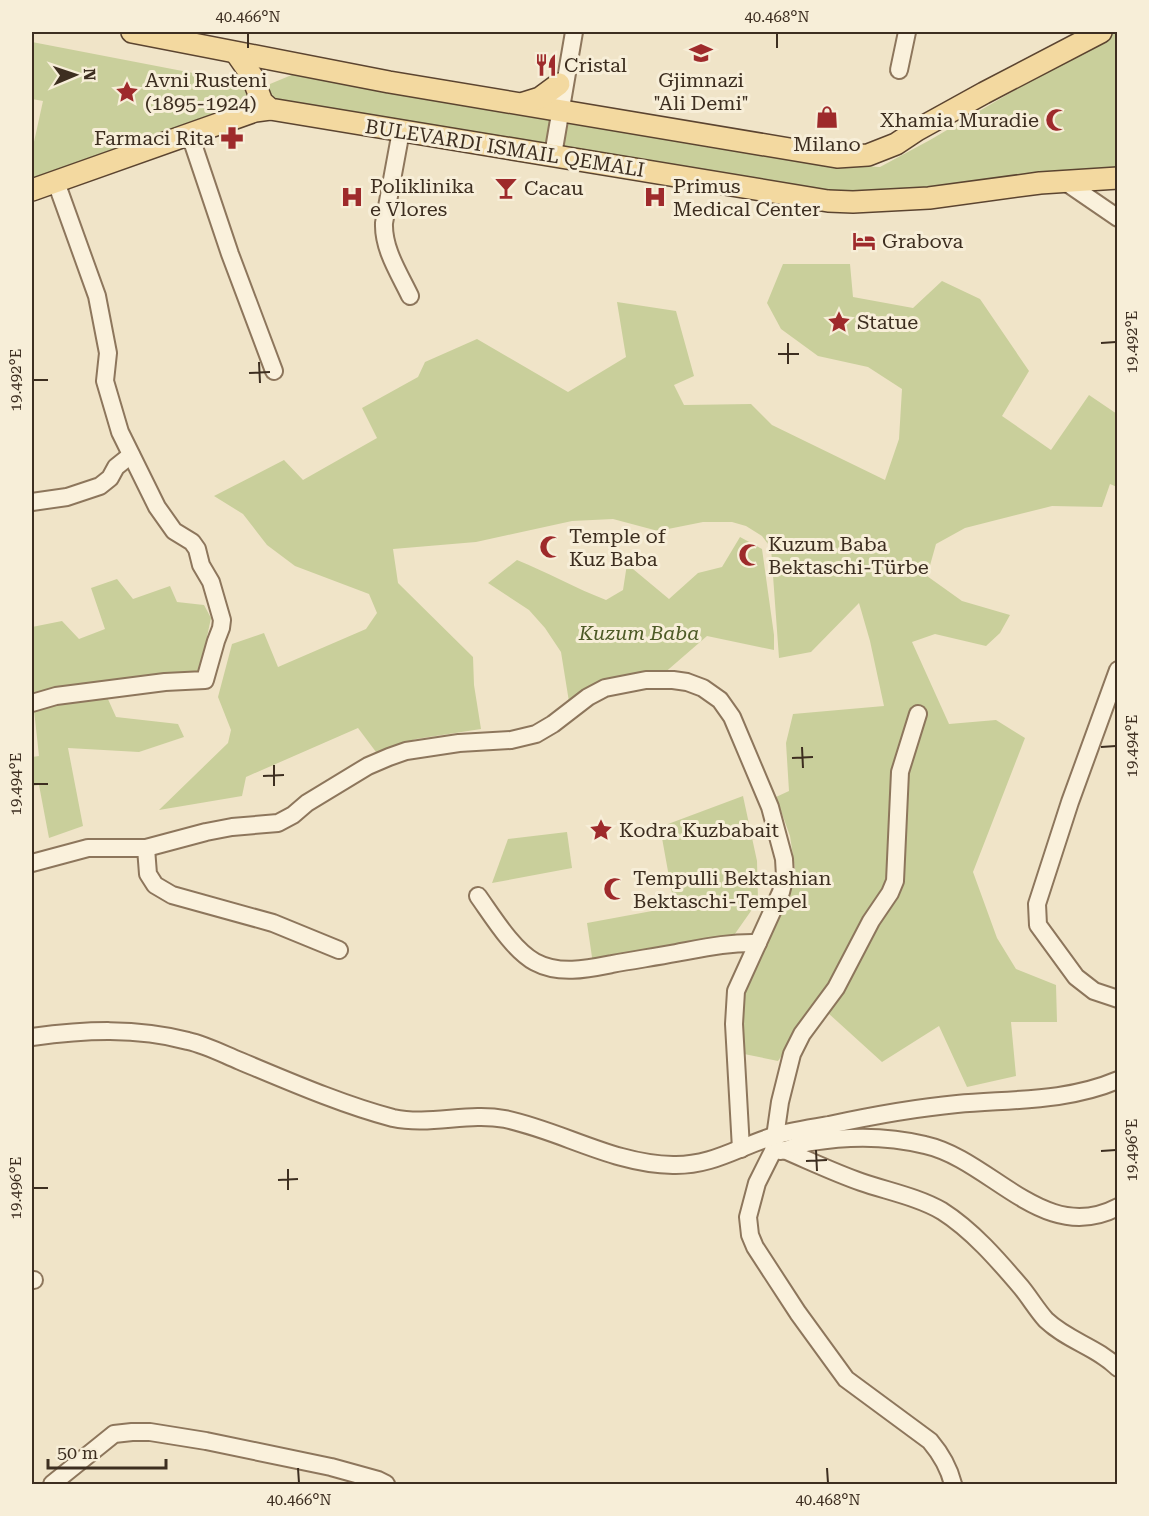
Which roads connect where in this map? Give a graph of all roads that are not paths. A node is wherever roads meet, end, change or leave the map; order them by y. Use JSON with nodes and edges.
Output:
{"nodes":[{"id":1,"x":132,"y":32,"type":"edge"},
{"id":2,"x":574,"y":32,"type":"edge"},
{"id":3,"x":907,"y":32,"type":"edge"},
{"id":4,"x":1101,"y":32,"type":"edge"},
{"id":5,"x":236,"y":53,"type":"junction"},
{"id":6,"x":292,"y":62,"type":"junction"},
{"id":7,"x":899,"y":70,"type":"dead end"},
{"id":8,"x":563,"y":79,"type":"junction"},
{"id":9,"x":265,"y":101,"type":"junction"},
{"id":10,"x":524,"y":103,"type":"junction"},
{"id":11,"x":557,"y":109,"type":"junction"},
{"id":12,"x":587,"y":114,"type":"junction"},
{"id":13,"x":401,"y":131,"type":"junction"},
{"id":14,"x":190,"y":135,"type":"junction"},
{"id":15,"x":547,"y":154,"type":"junction"},
{"id":16,"x":1118,"y":178,"type":"edge"},
{"id":17,"x":1064,"y":181,"type":"junction"},
{"id":18,"x":56,"y":182,"type":"junction"},
{"id":19,"x":32,"y":190,"type":"edge"},
{"id":20,"x":1118,"y":218,"type":"edge"},
{"id":21,"x":410,"y":296,"type":"dead end"},
{"id":22,"x":274,"y":371,"type":"dead end"},
{"id":23,"x":131,"y":455,"type":"junction"},
{"id":24,"x":32,"y":502,"type":"edge"},
{"id":25,"x":1118,"y":670,"type":"edge"},
{"id":26,"x":32,"y":703,"type":"edge"},
{"id":27,"x":918,"y":714,"type":"dead end"},
{"id":28,"x":146,"y":848,"type":"junction"},
{"id":29,"x":32,"y":863,"type":"edge"},
{"id":30,"x":478,"y":896,"type":"dead end"},
{"id":31,"x":758,"y":943,"type":"junction"},
{"id":32,"x":339,"y":950,"type":"dead end"},
{"id":33,"x":1118,"y":999,"type":"edge"},
{"id":34,"x":32,"y":1037,"type":"edge"},
{"id":35,"x":1118,"y":1080,"type":"edge"},
{"id":36,"x":778,"y":1146,"type":"junction"},
{"id":37,"x":741,"y":1149,"type":"junction"},
{"id":38,"x":1118,"y":1207,"type":"edge"},
{"id":39,"x":1118,"y":1368,"type":"edge"},
{"id":40,"x":52,"y":1485,"type":"edge"},
{"id":41,"x":386,"y":1485,"type":"edge"},
{"id":42,"x":953,"y":1485,"type":"edge"}],
"edges":[{"from":1,"to":5,"type":"main road"},
{"from":2,"to":8,"type":"street"},
{"from":3,"to":7,"type":"street"},
{"from":4,"to":12,"type":"main road"},
{"from":5,"to":6,"type":"main road"},
{"from":5,"to":9,"type":"main road"},
{"from":6,"to":9,"type":"main road"},
{"from":6,"to":10,"type":"main road"},
{"from":8,"to":10,"type":"main road"},
{"from":8,"to":11,"type":"street"},
{"from":8,"to":12,"type":"main road"},
{"from":9,"to":13,"type":"main road","name":"BULEVARDI ISMAIL QEMALI"},
{"from":9,"to":14,"type":"main road"},
{"from":10,"to":11,"type":"main road"},
{"from":11,"to":12,"type":"main road"},
{"from":11,"to":15,"type":"street"},
{"from":13,"to":15,"type":"main road","name":"BULEVARDI ISMAIL QEMALI"},
{"from":13,"to":21,"type":"street"},
{"from":14,"to":18,"type":"main road"},
{"from":14,"to":22,"type":"street"},
{"from":15,"to":17,"type":"main road","name":"BULEVARDI ISMAIL QEMALI"},
{"from":16,"to":17,"type":"main road","name":"BULEVARDI ISMAIL QEMALI"},
{"from":17,"to":20,"type":"street"},
{"from":18,"to":19,"type":"main road"},
{"from":18,"to":23,"type":"street"},
{"from":23,"to":24,"type":"street"},
{"from":23,"to":26,"type":"street"},
{"from":25,"to":33,"type":"street"},
{"from":27,"to":36,"type":"street"},
{"from":28,"to":29,"type":"street"},
{"from":28,"to":31,"type":"street"},
{"from":28,"to":32,"type":"street"},
{"from":30,"to":31,"type":"street"},
{"from":31,"to":37,"type":"street"},
{"from":34,"to":37,"type":"street"},
{"from":35,"to":36,"type":"street"},
{"from":36,"to":37,"type":"street"},
{"from":36,"to":38,"type":"street"},
{"from":36,"to":39,"type":"street"},
{"from":36,"to":42,"type":"street"},
{"from":40,"to":41,"type":"street"}]}
